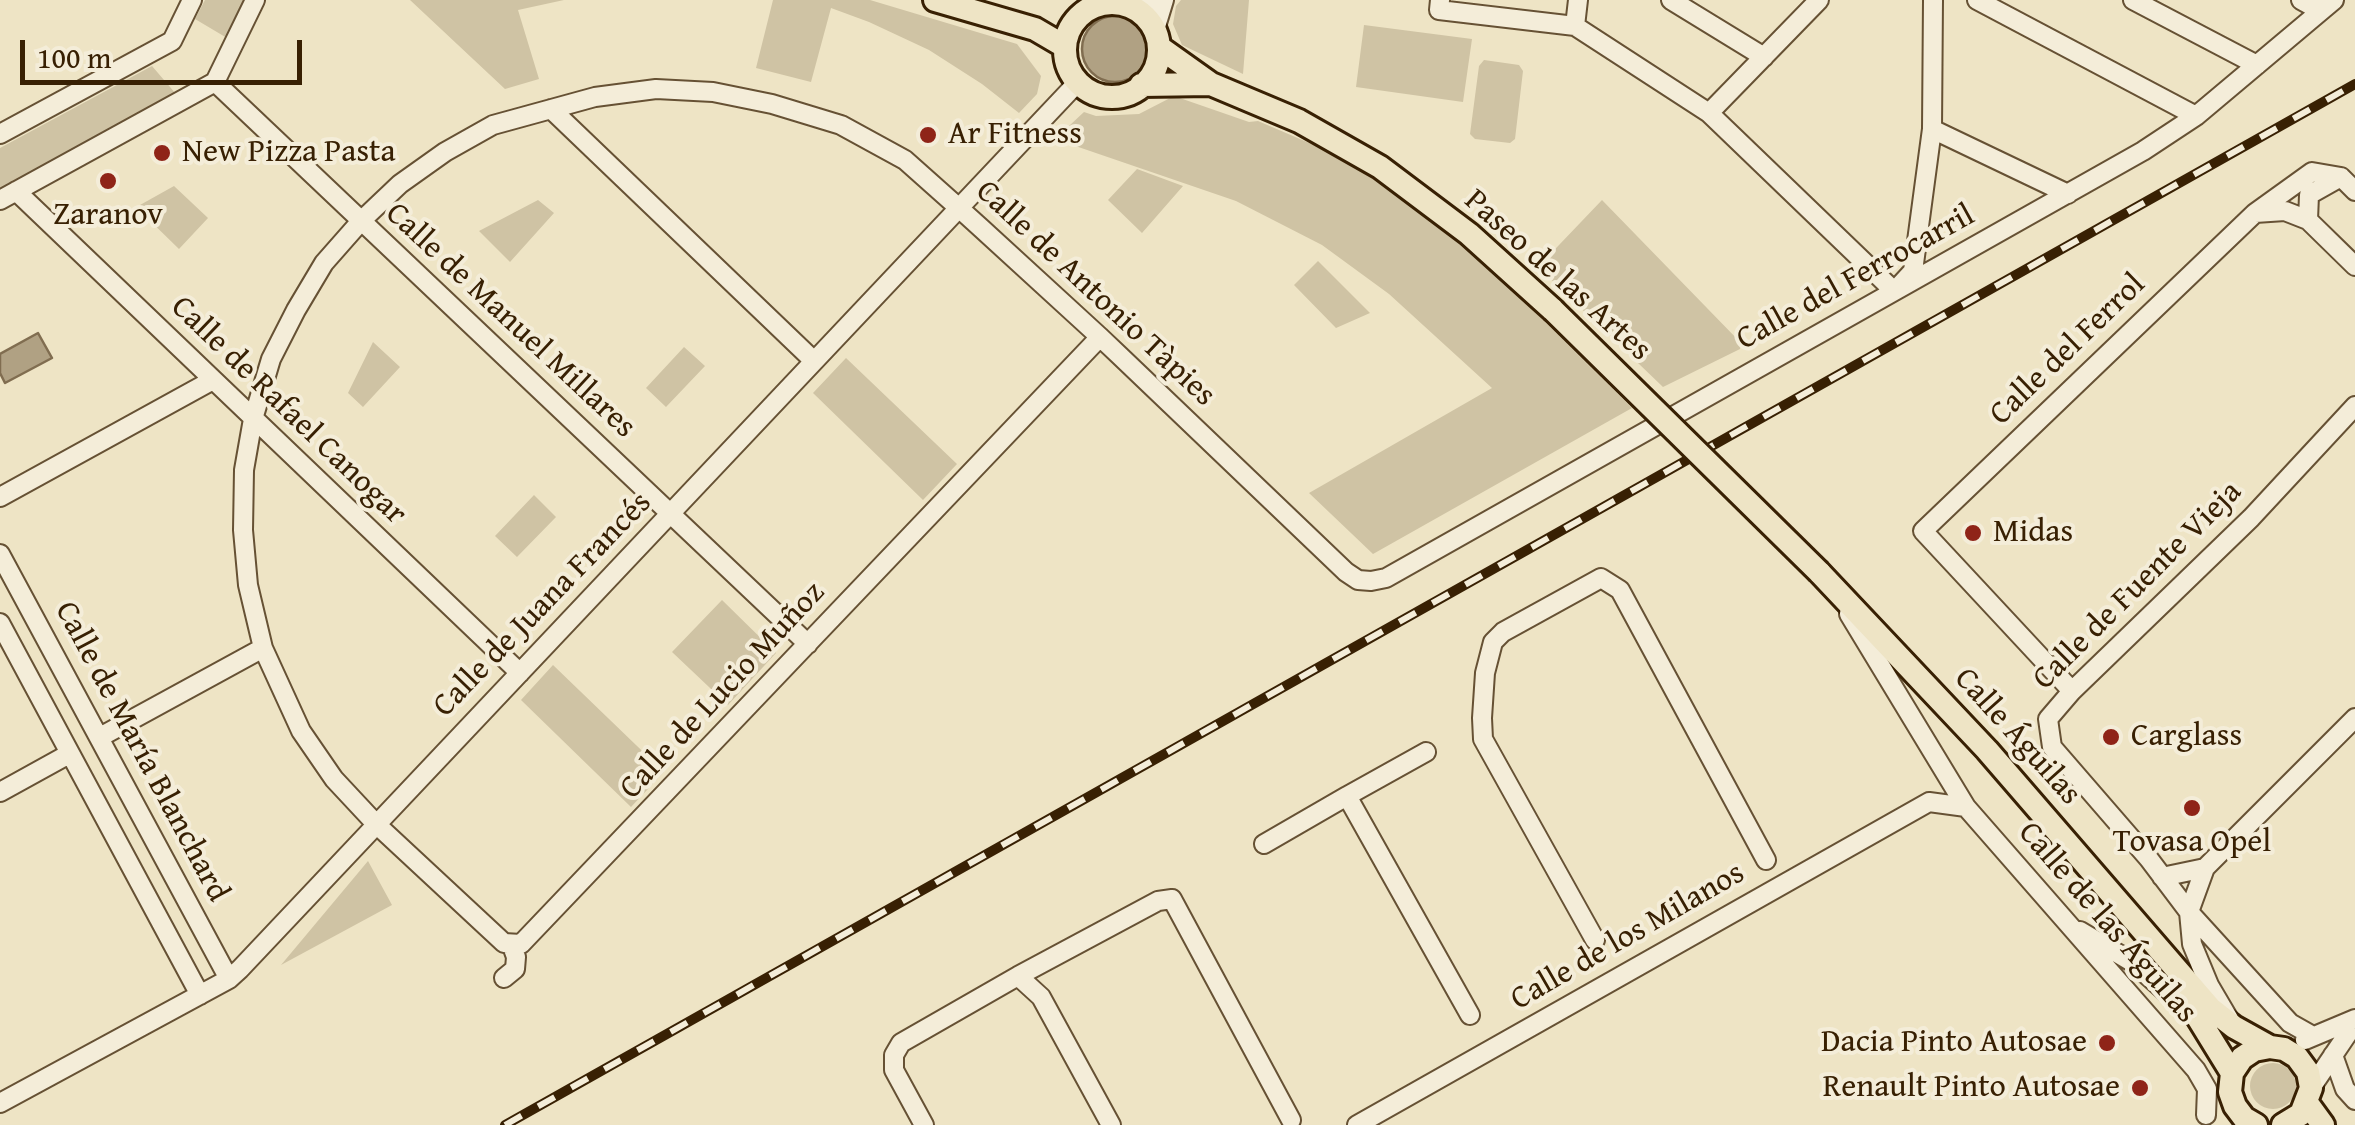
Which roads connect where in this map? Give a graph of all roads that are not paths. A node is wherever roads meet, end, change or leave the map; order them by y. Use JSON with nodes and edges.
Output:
{"nodes":[{"id":1,"x":192,"y":0,"type":"edge"},
{"id":2,"x":254,"y":0,"type":"edge"},
{"id":3,"x":934,"y":0,"type":"edge"},
{"id":4,"x":983,"y":0,"type":"edge"},
{"id":5,"x":1164,"y":0,"type":"edge"},
{"id":6,"x":1440,"y":0,"type":"edge"},
{"id":7,"x":1578,"y":0,"type":"edge"},
{"id":8,"x":1819,"y":0,"type":"edge"},
{"id":9,"x":1933,"y":0,"type":"edge"},
{"id":10,"x":1977,"y":0,"type":"edge"},
{"id":11,"x":2134,"y":0,"type":"edge"},
{"id":12,"x":2301,"y":0,"type":"edge"},
{"id":13,"x":1681,"y":1,"type":"edge"},
{"id":14,"x":1139,"y":3,"type":"edge"},
{"id":15,"x":2328,"y":5,"type":"edge"},
{"id":16,"x":1083,"y":13,"type":"junction"},
{"id":17,"x":1575,"y":26,"type":"junction"},
{"id":18,"x":1157,"y":40,"type":"junction"},
{"id":19,"x":1064,"y":46,"type":"junction"},
{"id":20,"x":1764,"y":57,"type":"junction"},
{"id":21,"x":2257,"y":65,"type":"junction"},
{"id":22,"x":215,"y":82,"type":"junction"},
{"id":23,"x":1078,"y":82,"type":"junction"},
{"id":24,"x":1211,"y":84,"type":"junction"},
{"id":25,"x":1141,"y":85,"type":"junction"},
{"id":26,"x":551,"y":109,"type":"junction"},
{"id":27,"x":1709,"y":113,"type":"junction"},
{"id":28,"x":2196,"y":116,"type":"junction"},
{"id":29,"x":1932,"y":129,"type":"junction"},
{"id":30,"x":0,"y":134,"type":"edge"},
{"id":31,"x":2341,"y":177,"type":"junction"},
{"id":32,"x":2355,"y":191,"type":"edge"},
{"id":33,"x":2068,"y":194,"type":"junction"},
{"id":34,"x":8,"y":196,"type":"edge"},
{"id":35,"x":960,"y":209,"type":"junction"},
{"id":36,"x":2254,"y":213,"type":"junction"},
{"id":37,"x":2308,"y":220,"type":"junction"},
{"id":38,"x":361,"y":221,"type":"junction"},
{"id":39,"x":2355,"y":266,"type":"edge"},
{"id":40,"x":1894,"y":291,"type":"junction"},
{"id":41,"x":1100,"y":337,"type":"junction"},
{"id":42,"x":814,"y":361,"type":"junction"},
{"id":43,"x":212,"y":380,"type":"junction"},
{"id":44,"x":2355,"y":406,"type":"edge"},
{"id":45,"x":253,"y":419,"type":"junction"},
{"id":46,"x":0,"y":498,"type":"edge"},
{"id":47,"x":671,"y":514,"type":"junction"},
{"id":48,"x":0,"y":554,"type":"edge"},
{"id":49,"x":1386,"y":578,"type":"joint"},
{"id":50,"x":1826,"y":580,"type":"junction"},
{"id":51,"x":0,"y":624,"type":"edge"},
{"id":52,"x":808,"y":644,"type":"junction"},
{"id":53,"x":263,"y":648,"type":"junction"},
{"id":54,"x":520,"y":672,"type":"junction"},
{"id":55,"x":2072,"y":691,"type":"junction"},
{"id":56,"x":2355,"y":718,"type":"edge"},
{"id":57,"x":100,"y":736,"type":"junction"},
{"id":58,"x":1426,"y":752,"type":"dead end"},
{"id":59,"x":70,"y":754,"type":"junction"},
{"id":60,"x":0,"y":792,"type":"edge"},
{"id":61,"x":1347,"y":796,"type":"junction"},
{"id":62,"x":1966,"y":807,"type":"junction"},
{"id":63,"x":376,"y":824,"type":"junction"},
{"id":64,"x":1264,"y":844,"type":"dead end"},
{"id":65,"x":1766,"y":860,"type":"dead end"},
{"id":66,"x":2206,"y":868,"type":"junction"},
{"id":67,"x":2162,"y":877,"type":"junction"},
{"id":68,"x":2189,"y":912,"type":"junction"},
{"id":69,"x":2067,"y":924,"type":"junction"},
{"id":70,"x":1596,"y":940,"type":"dead end"},
{"id":71,"x":512,"y":946,"type":"junction"},
{"id":72,"x":2160,"y":954,"type":"junction"},
{"id":73,"x":1018,"y":976,"type":"junction"},
{"id":74,"x":504,"y":978,"type":"dead end"},
{"id":75,"x":229,"y":979,"type":"junction"},
{"id":76,"x":200,"y":995,"type":"junction"},
{"id":77,"x":1470,"y":1015,"type":"dead end"},
{"id":78,"x":2355,"y":1020,"type":"edge"},
{"id":79,"x":2199,"y":1021,"type":"junction"},
{"id":80,"x":2234,"y":1027,"type":"junction"},
{"id":81,"x":2314,"y":1036,"type":"junction"},
{"id":82,"x":2277,"y":1048,"type":"junction"},
{"id":83,"x":2333,"y":1054,"type":"junction"},
{"id":84,"x":2231,"y":1083,"type":"junction"},
{"id":85,"x":2309,"y":1095,"type":"junction"},
{"id":86,"x":2355,"y":1100,"type":"edge"},
{"id":87,"x":0,"y":1102,"type":"edge"},
{"id":88,"x":1291,"y":1120,"type":"dead end"},
{"id":89,"x":2202,"y":1120,"type":"edge"},
{"id":90,"x":2287,"y":1124,"type":"edge"},
{"id":91,"x":924,"y":1125,"type":"edge"},
{"id":92,"x":1111,"y":1125,"type":"edge"},
{"id":93,"x":1357,"y":1125,"type":"edge"},
{"id":94,"x":2256,"y":1125,"type":"edge"},
{"id":95,"x":2323,"y":1125,"type":"edge"}],
"edges":[{"from":1,"to":30,"type":"street"},
{"from":2,"to":22,"type":"street"},
{"from":3,"to":19,"type":"main road"},
{"from":4,"to":16,"type":"main road"},
{"from":5,"to":18,"type":"street"},
{"from":6,"to":17,"type":"street"},
{"from":7,"to":17,"type":"street"},
{"from":8,"to":20,"type":"street"},
{"from":9,"to":29,"type":"street"},
{"from":10,"to":28,"type":"street"},
{"from":11,"to":21,"type":"street"},
{"from":12,"to":15,"type":"street"},
{"from":13,"to":20,"type":"street"},
{"from":14,"to":16,"type":"main road"},
{"from":14,"to":18,"type":"main road"},
{"from":15,"to":21,"type":"street","name":"Calle del Ferrocarril"},
{"from":16,"to":19,"type":"main road"},
{"from":17,"to":27,"type":"street"},
{"from":18,"to":24,"type":"main road","name":"Paseo de las Artes"},
{"from":18,"to":25,"type":"main road"},
{"from":19,"to":23,"type":"main road"},
{"from":20,"to":27,"type":"street"},
{"from":21,"to":28,"type":"street","name":"Calle del Ferrocarril"},
{"from":22,"to":34,"type":"street"},
{"from":22,"to":38,"type":"street","name":"Calle de Manuel Millares"},
{"from":23,"to":25,"type":"main road"},
{"from":23,"to":35,"type":"street","name":"Calle de Juana Francés"},
{"from":24,"to":25,"type":"main road","name":"Paseo de las Artes"},
{"from":24,"to":50,"type":"main road","name":"Paseo de las Artes","bridge":true},
{"from":26,"to":35,"type":"street","name":"Calle de Antonio Tàpies"},
{"from":26,"to":38,"type":"street","name":"Calle de Antonio Tàpies"},
{"from":26,"to":42,"type":"street"},
{"from":27,"to":40,"type":"street"},
{"from":28,"to":33,"type":"street","name":"Calle del Ferrocarril"},
{"from":29,"to":33,"type":"street"},
{"from":29,"to":40,"type":"street"},
{"from":31,"to":32,"type":"street"},
{"from":31,"to":36,"type":"street","name":"Calle del Ferrol"},
{"from":31,"to":37,"type":"street"},
{"from":33,"to":40,"type":"street","name":"Calle del Ferrocarril"},
{"from":34,"to":43,"type":"street","name":"Calle de Rafael Canogar"},
{"from":35,"to":41,"type":"street","name":"Calle de Antonio Tàpies"},
{"from":35,"to":42,"type":"street","name":"Calle de Juana Francés"},
{"from":36,"to":37,"type":"street"},
{"from":36,"to":55,"type":"street","name":"Calle del Ferrol"},
{"from":37,"to":39,"type":"street"},
{"from":38,"to":45,"type":"street","name":"Calle de Antonio Tàpies"},
{"from":38,"to":47,"type":"street","name":"Calle de Manuel Millares"},
{"from":40,"to":49,"type":"street","name":"Calle del Ferrocarril"},
{"from":41,"to":49,"type":"street","name":"Calle de Antonio Tàpies"},
{"from":41,"to":52,"type":"street","name":"Calle de Lucio Muñoz"},
{"from":42,"to":47,"type":"street","name":"Calle de Juana Francés"},
{"from":43,"to":45,"type":"street","name":"Calle de Rafael Canogar"},
{"from":43,"to":46,"type":"street"},
{"from":44,"to":55,"type":"street","name":"Calle de Fuente Vieja"},
{"from":45,"to":53,"type":"street","name":"Calle de Antonio Tàpies"},
{"from":45,"to":54,"type":"street","name":"Calle de Rafael Canogar"},
{"from":47,"to":52,"type":"street","name":"Calle de Manuel Millares"},
{"from":47,"to":54,"type":"street","name":"Calle de Juana Francés"},
{"from":48,"to":57,"type":"street","name":"Calle de María Blanchard"},
{"from":50,"to":62,"type":"street","name":"Calle de las Águilas"},
{"from":50,"to":72,"type":"main road","name":"Calle Águilas"},
{"from":51,"to":59,"type":"street","name":"Calle de María Blanchard"},
{"from":52,"to":71,"type":"street","name":"Calle de Lucio Muñoz"},
{"from":53,"to":57,"type":"street"},
{"from":53,"to":63,"type":"street","name":"Calle de Antonio Tàpies"},
{"from":54,"to":63,"type":"street","name":"Calle de Juana Francés"},
{"from":55,"to":67,"type":"street","name":"Calle de Fuente Vieja"},
{"from":56,"to":66,"type":"street"},
{"from":57,"to":75,"type":"street","name":"Calle de María Blanchard"},
{"from":58,"to":61,"type":"street"},
{"from":59,"to":60,"type":"street"},
{"from":59,"to":76,"type":"street","name":"Calle de María Blanchard"},
{"from":61,"to":64,"type":"street"},
{"from":61,"to":77,"type":"street"},
{"from":62,"to":69,"type":"street","name":"Calle de las Águilas"},
{"from":62,"to":93,"type":"street","name":"Calle de los Milanos"},
{"from":63,"to":71,"type":"street"},
{"from":63,"to":75,"type":"street","name":"Calle de Juana Francés"},
{"from":65,"to":70,"type":"street"},
{"from":66,"to":67,"type":"street"},
{"from":66,"to":68,"type":"street"},
{"from":67,"to":68,"type":"street","name":"Calle de Fuente Vieja"},
{"from":68,"to":80,"type":"street"},
{"from":68,"to":81,"type":"street"},
{"from":69,"to":79,"type":"street"},
{"from":69,"to":89,"type":"street","name":"Calle de las Águilas"},
{"from":71,"to":74,"type":"street"},
{"from":72,"to":79,"type":"main road"},
{"from":72,"to":80,"type":"main road"},
{"from":73,"to":88,"type":"street"},
{"from":73,"to":91,"type":"street"},
{"from":73,"to":92,"type":"street"},
{"from":75,"to":76,"type":"street","name":"Calle de Juana Francés"},
{"from":76,"to":87,"type":"street","name":"Calle de Juana Francés"},
{"from":78,"to":81,"type":"street"},
{"from":78,"to":83,"type":"street"},
{"from":79,"to":84,"type":"main road"},
{"from":80,"to":82,"type":"main road"},
{"from":81,"to":82,"type":"street"},
{"from":82,"to":84,"type":"main road"},
{"from":82,"to":85,"type":"main road"},
{"from":83,"to":85,"type":"street"},
{"from":83,"to":86,"type":"street"},
{"from":84,"to":89,"type":"street"},
{"from":84,"to":94,"type":"main road"},
{"from":85,"to":90,"type":"main road"},
{"from":85,"to":95,"type":"main road"}]}
